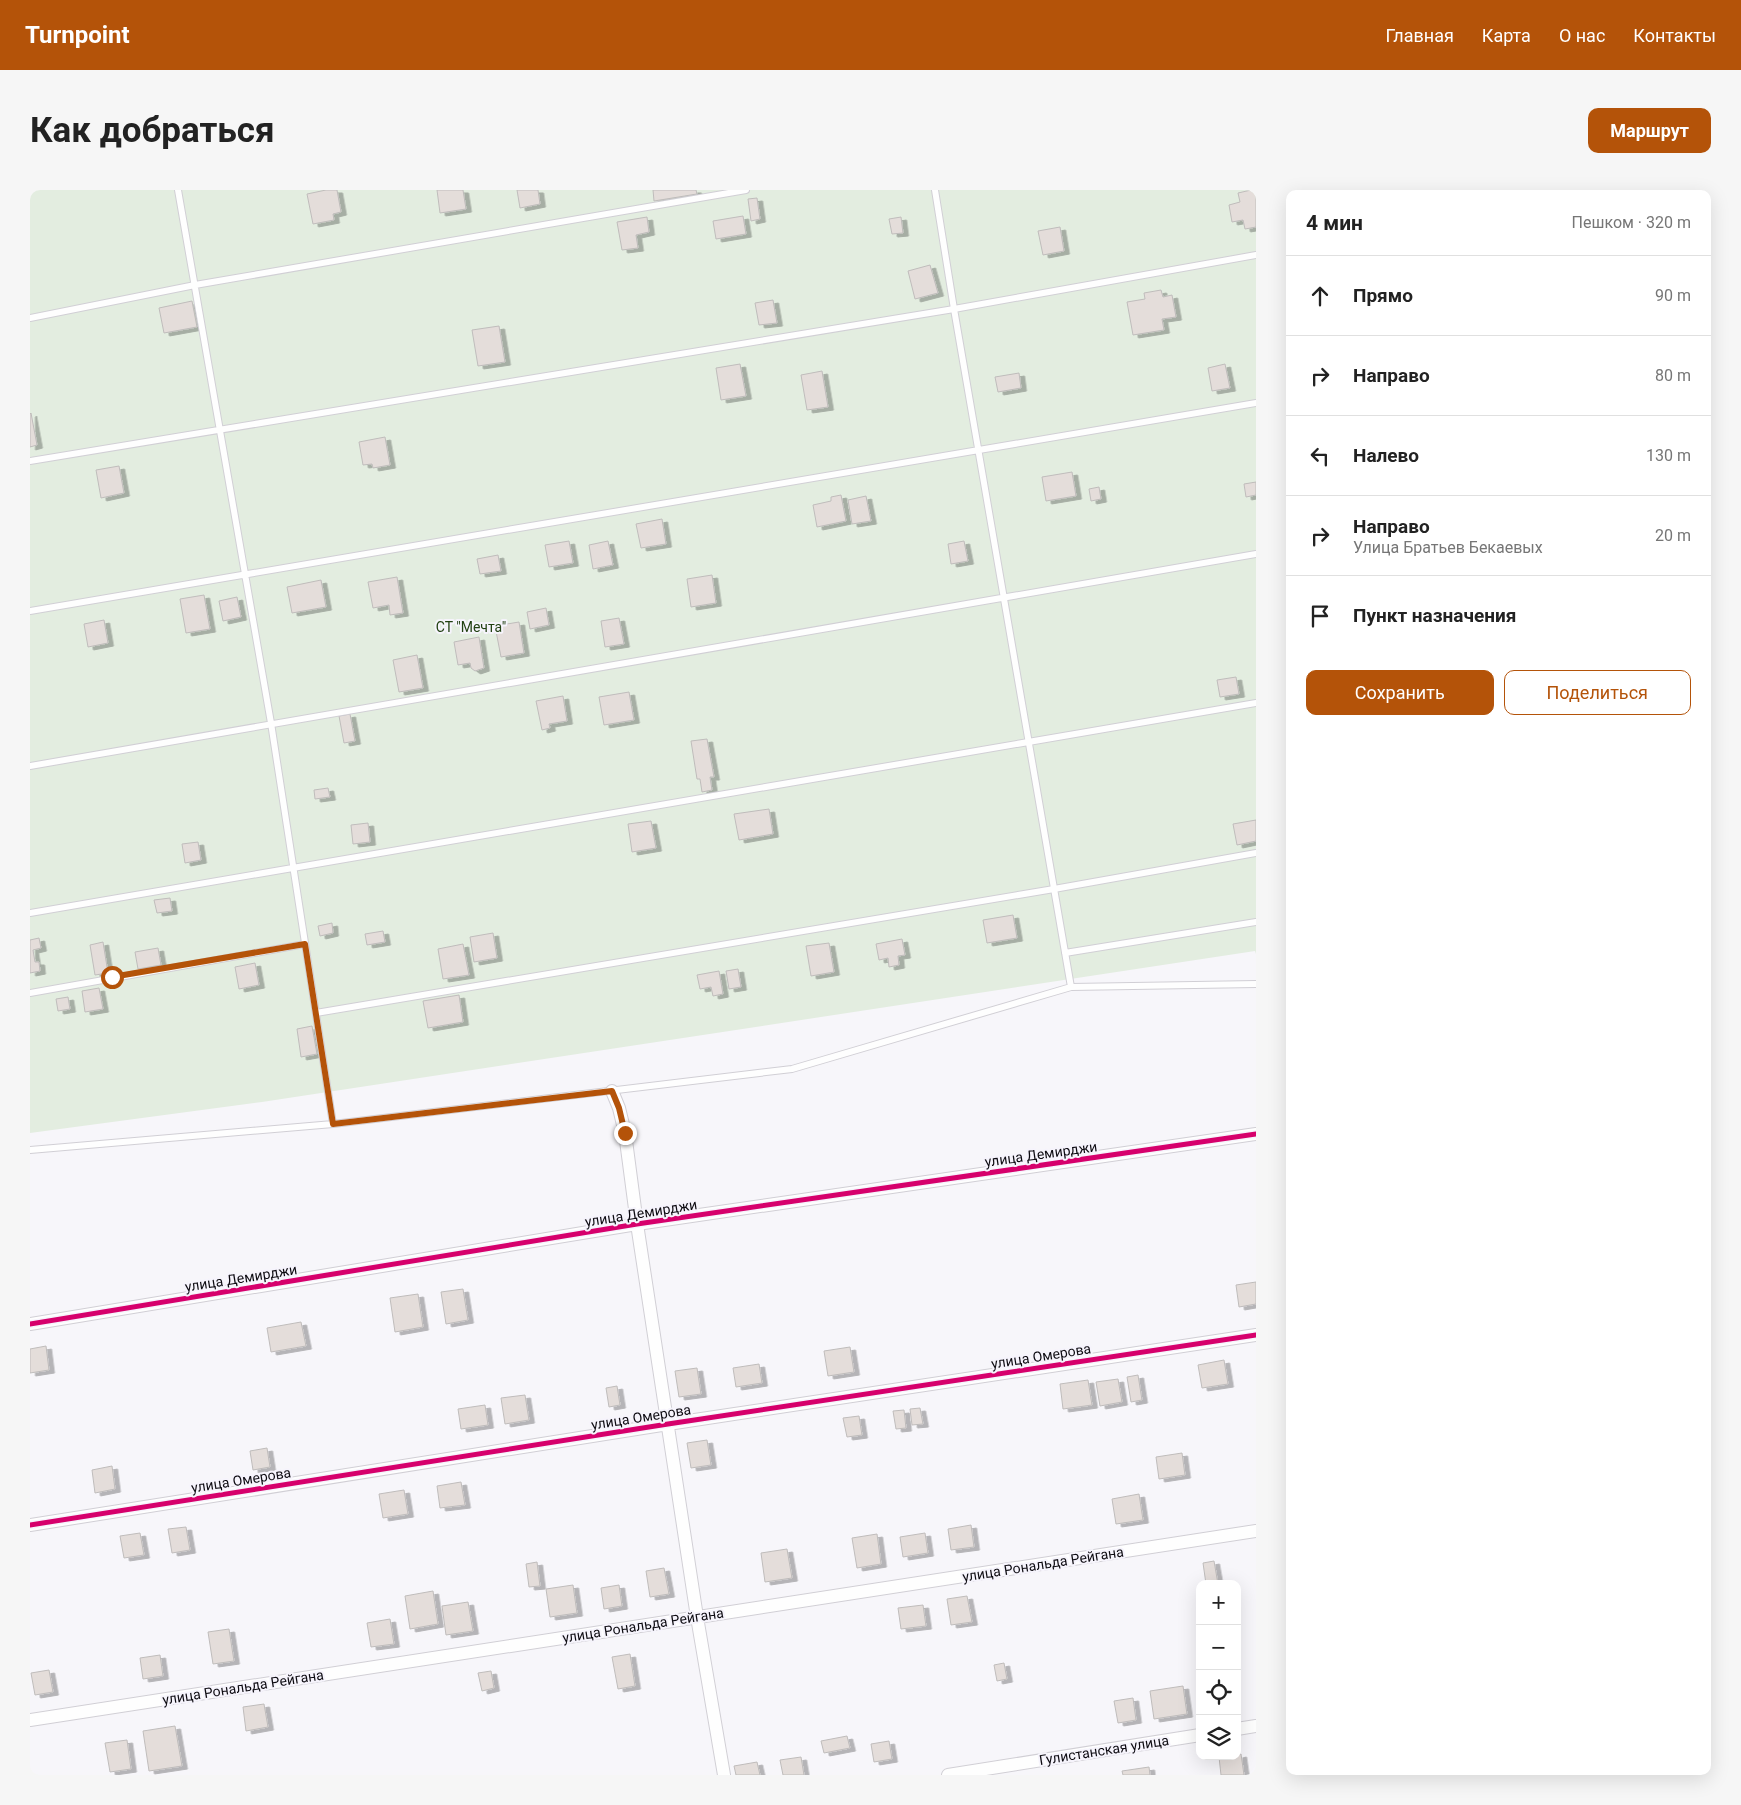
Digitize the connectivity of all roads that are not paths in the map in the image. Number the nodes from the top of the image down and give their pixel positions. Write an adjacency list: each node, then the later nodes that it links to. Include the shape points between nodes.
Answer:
1 (178, 190): 5 (lane)
2 (746, 190): 5 (lane)
3 (935, 190): 6 (lane)
4 (1256, 255): 6 (lane)
5 (195, 285): 7 (lane); 9 (lane)
6 (954, 309): 9 (lane); 10 (lane)
7 (30, 318)
8 (1256, 403): 10 (lane)
9 (220, 429): 11 (lane); 13 (lane)
10 (978, 450): 13 (lane); 14 (lane)
11 (30, 461)
12 (1256, 554): 14 (lane)
13 (245, 574): 15 (lane); 17 (lane)
14 (1004, 597): 17 (lane); 18 (lane)
15 (30, 611)
16 (1256, 703): 18 (lane)
17 (271, 723): 19 (lane); 21 (lane)
18 (1029, 742): 21 (lane); 22 (lane)
19 (30, 766)
20 (1256, 853): 22 (lane)
21 (294, 869): 23 (lane); 25 (lane)
22 (1054, 889): 26 (lane); 30 (lane)
23 (30, 913)
24 (1256, 922): 26 (lane)
25 (305, 944): 29 (lane); 30 (lane)
26 (1065, 953): 28 (lane)
27 (1256, 984): 28 (lane)
28 (1071, 987): 31 (lane, via 792,1069)
29 (30, 993)
30 (316, 1013): 32 (lane)
31 (612, 1091): 32 (lane); 35 (street, via 625,1133)
32 (333, 1124): 34 (lane)
33 (1256, 1134): 35 (street, улица Демирджи)
34 (30, 1150)
35 (637, 1224): 36 (street, улица Демирджи); 38 (street)
36 (30, 1324)
37 (1256, 1335): 38 (street, улица Омерова)
38 (668, 1424): 39 (street, улица Омерова); 41 (street)
39 (30, 1525)
40 (1256, 1531): 41 (street, улица Рональда Рейгана)
41 (697, 1617): 42 (street, улица Рональда Рейгана); 46 (street)
42 (30, 1720)
43 (1256, 1726): 44 (street)
44 (1241, 1728)
45 (1196, 1736): 47 (street, Гулистанская улица)
46 (724, 1775)
47 (948, 1775)

